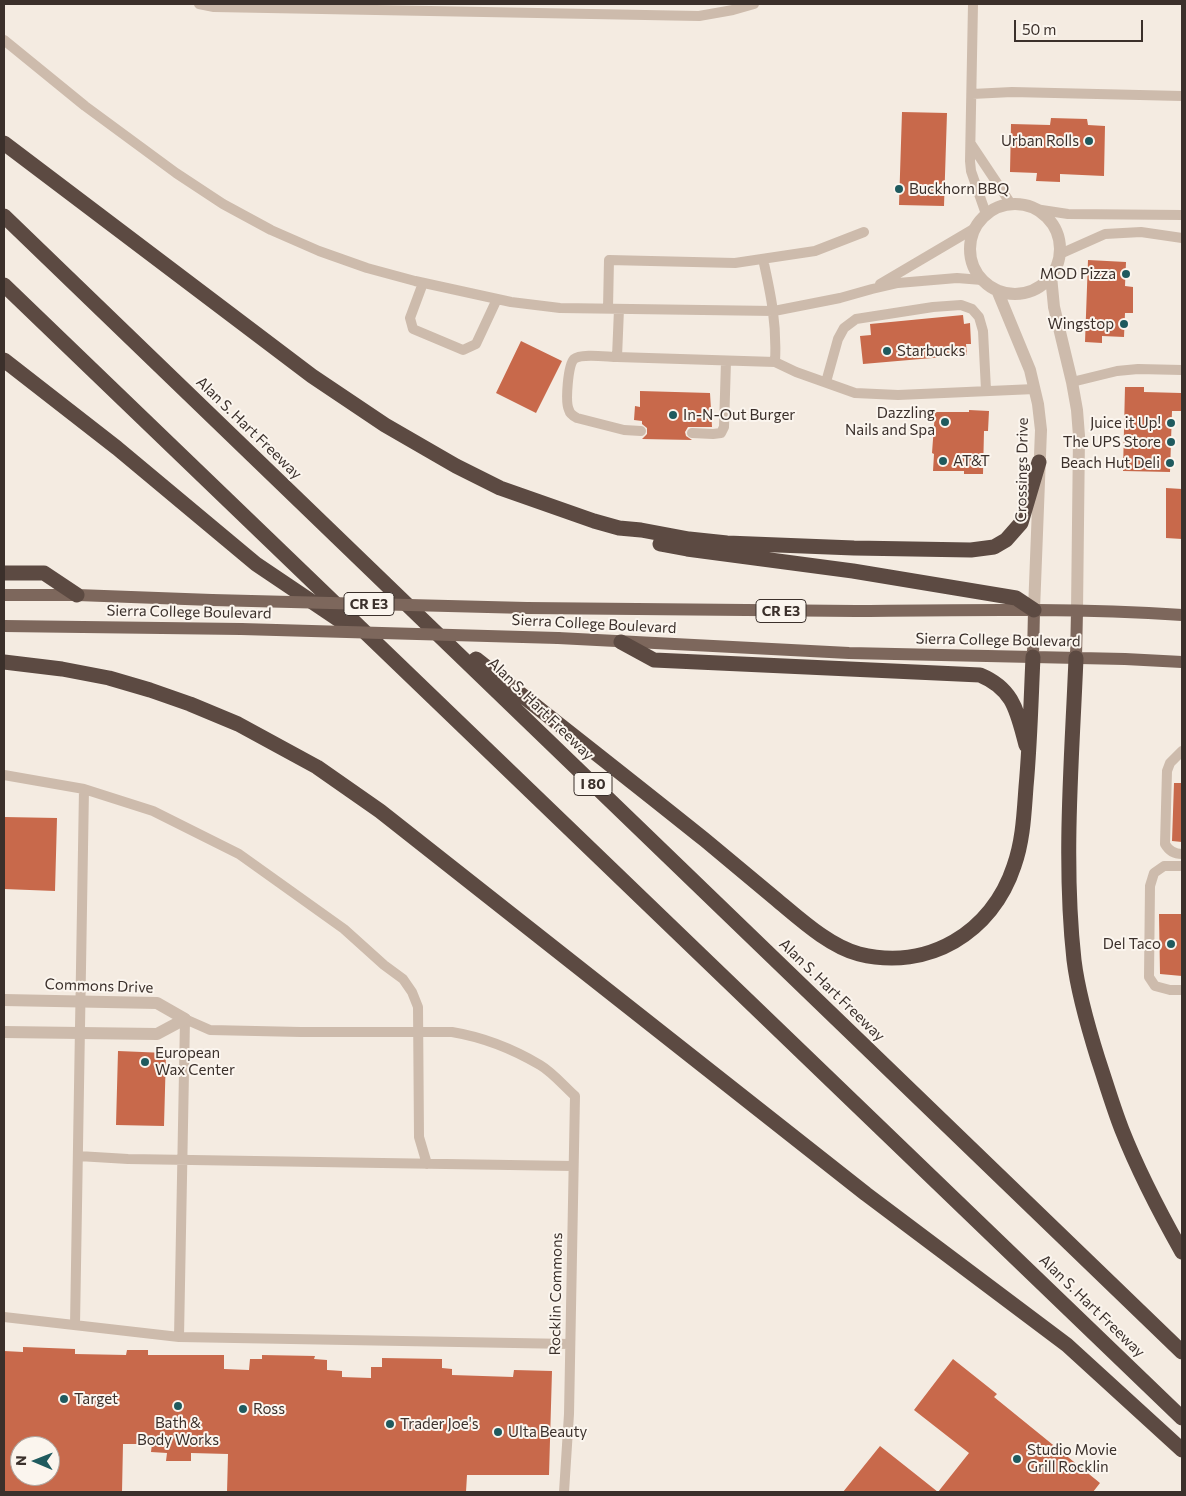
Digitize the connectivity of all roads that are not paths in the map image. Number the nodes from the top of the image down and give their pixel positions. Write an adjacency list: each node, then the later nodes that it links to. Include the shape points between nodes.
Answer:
1 (199, 4): 2 (lane, via 214,7 699,16)
2 (754, 4)
3 (973, 4): 5 (lane)
4 (4, 40): 21 (lane, via 85,106 223,204 319,251)
5 (972, 94): 6 (lane); 8 (lane)
6 (1182, 96)
7 (4, 143): 41 (highway, via 312,376 385,425 500,488)
8 (971, 144): 9 (lane); 11 (lane, via 971,171)
9 (1011, 204): 10 (street); 11 (street)
10 (1035, 208): 12 (lane, via 1068,214); 17 (street, via 1055,227)
11 (986, 214): 14 (street)
12 (1182, 215)
13 (4, 216): 45 (highway, Alan S. Hart Freeway / I 80)
14 (975, 228): 20 (street, via 970,255); 23 (lane)
15 (864, 232): 18 (lane, via 815,251)
16 (1182, 238): 17 (lane, via 1141,232 1106,234)
17 (1060, 254): 19 (street)
18 (763, 258): 26 (lane, via 735,262 609,260); 28 (lane)
19 (1051, 276): 24 (street, via 1026,293 1011,294); 35 (street, via 1054,308)
20 (982, 280): 23 (lane, via 930,280); 24 (street)
21 (423, 283): 25 (lane); 25 (lane, via 410,318 413,329 463,350 476,344)
22 (4, 285): 51 (highway, Alan S. Hart Freeway)
23 (872, 289): 28 (lane)
24 (997, 290): 36 (street, Crossings Drive)
25 (497, 299): 26 (lane, via 560,308)
26 (608, 308): 27 (lane)
27 (619, 309): 28 (lane); 29 (lane)
28 (774, 311): 32 (lane)
29 (617, 357): 31 (lane); 38 (lane, via 580,356 574,360 569,368 568,408 577,418 624,430)
30 (4, 360): 51 (highway, via 117,448 256,564)
31 (726, 361): 32 (lane); 39 (lane, via 724,427 721,433)
32 (775, 362): 34 (lane)
33 (1182, 370): 35 (lane, via 1117,371)
34 (826, 382): 37 (lane, via 855,393 898,395); 37 (lane, via 838,339 844,328 856,319 933,306 961,305 972,309 979,317 983,331)
35 (1072, 382): 47 (street, via 1080,436)
36 (1035, 389): 37 (lane); 40 (street, Crossings Drive, via 1041,430)
37 (986, 390)
38 (642, 431)
39 (692, 433)
40 (1040, 462): 41 (highway, via 1021,523 1006,540 994,547 971,550 883,549 727,543); 46 (street, Crossings Drive)
41 (619, 528): 46 (highway, via 639,539 687,549 853,571 1016,598)
42 (4, 573): 44 (highway, via 44,573)
43 (4, 595): 44 (main road, Sierra College Boulevard)
44 (77, 595): 46 (main road, Sierra College Boulevard / CR E3, bridge, via 527,608)
45 (408, 605): 57 (highway, via 812,929 858,954 916,957 940,949 966,934 986,917 1003,893 1021,843); 78 (highway, Alan S. Hart Freeway / I 80)
46 (1034, 610): 47 (main road, Sierra College Boulevard / CR E3); 52 (main road, Crossings Drive)
47 (1077, 611): 48 (main road, Sierra College Boulevard / CR E3); 53 (main road)
48 (1182, 615)
49 (4, 626): 50 (main road, Sierra College Boulevard / CR E3, bridge, via 241,628)
50 (621, 642): 52 (main road, Sierra College Boulevard / CR E3, via 849,653); 57 (highway, via 654,660 980,675 999,684 1010,699)
51 (386, 652): 79 (highway, Alan S. Hart Freeway)
52 (1033, 657): 53 (main road, Sierra College Boulevard / CR E3); 57 (highway)
53 (1076, 658): 55 (main road, Sierra College Boulevard / CR E3); 73 (highway, via 1069,866 1074,962 1093,1042 1122,1130 1140,1173)
54 (4, 662): 80 (highway, via 109,678 150,690 238,724 317,767 380,811 866,1194 1067,1345)
55 (1182, 662)
56 (1182, 751): 60 (lane, via 1170,762 1167,771 1165,844 1169,850)
57 (1029, 756)
58 (4, 775): 59 (lane)
59 (84, 789): 64 (lane); 67 (lane, via 153,811 239,854 344,929 403,979 418,1007)
60 (1182, 854)
61 (1182, 866): 62 (lane, via 1164,866 1154,873 1150,886 1150,977 1155,986)
62 (1182, 990)
63 (4, 1000): 64 (street, Commons Drive)
64 (80, 1001): 65 (street, Commons Drive, via 157,1003); 68 (lane)
65 (185, 1019): 67 (lane, via 210,1030); 68 (street, via 157,1034); 70 (lane)
66 (4, 1032): 68 (street)
67 (418, 1032): 71 (lane, via 419,1137); 72 (lane, Rocklin Commons, via 472,1035 541,1065 575,1096)
68 (80, 1033): 69 (lane)
69 (78, 1156): 70 (lane); 75 (lane)
70 (182, 1159): 71 (lane); 76 (lane)
71 (427, 1164): 72 (lane)
72 (574, 1166): 77 (lane, Rocklin Commons)
73 (1182, 1252)
74 (4, 1317): 75 (lane)
75 (74, 1325): 76 (lane)
76 (179, 1337): 77 (lane)
77 (570, 1344): 81 (lane, Rocklin Commons)
78 (1182, 1352)
79 (1182, 1418)
80 (1182, 1450)
81 (564, 1492)

